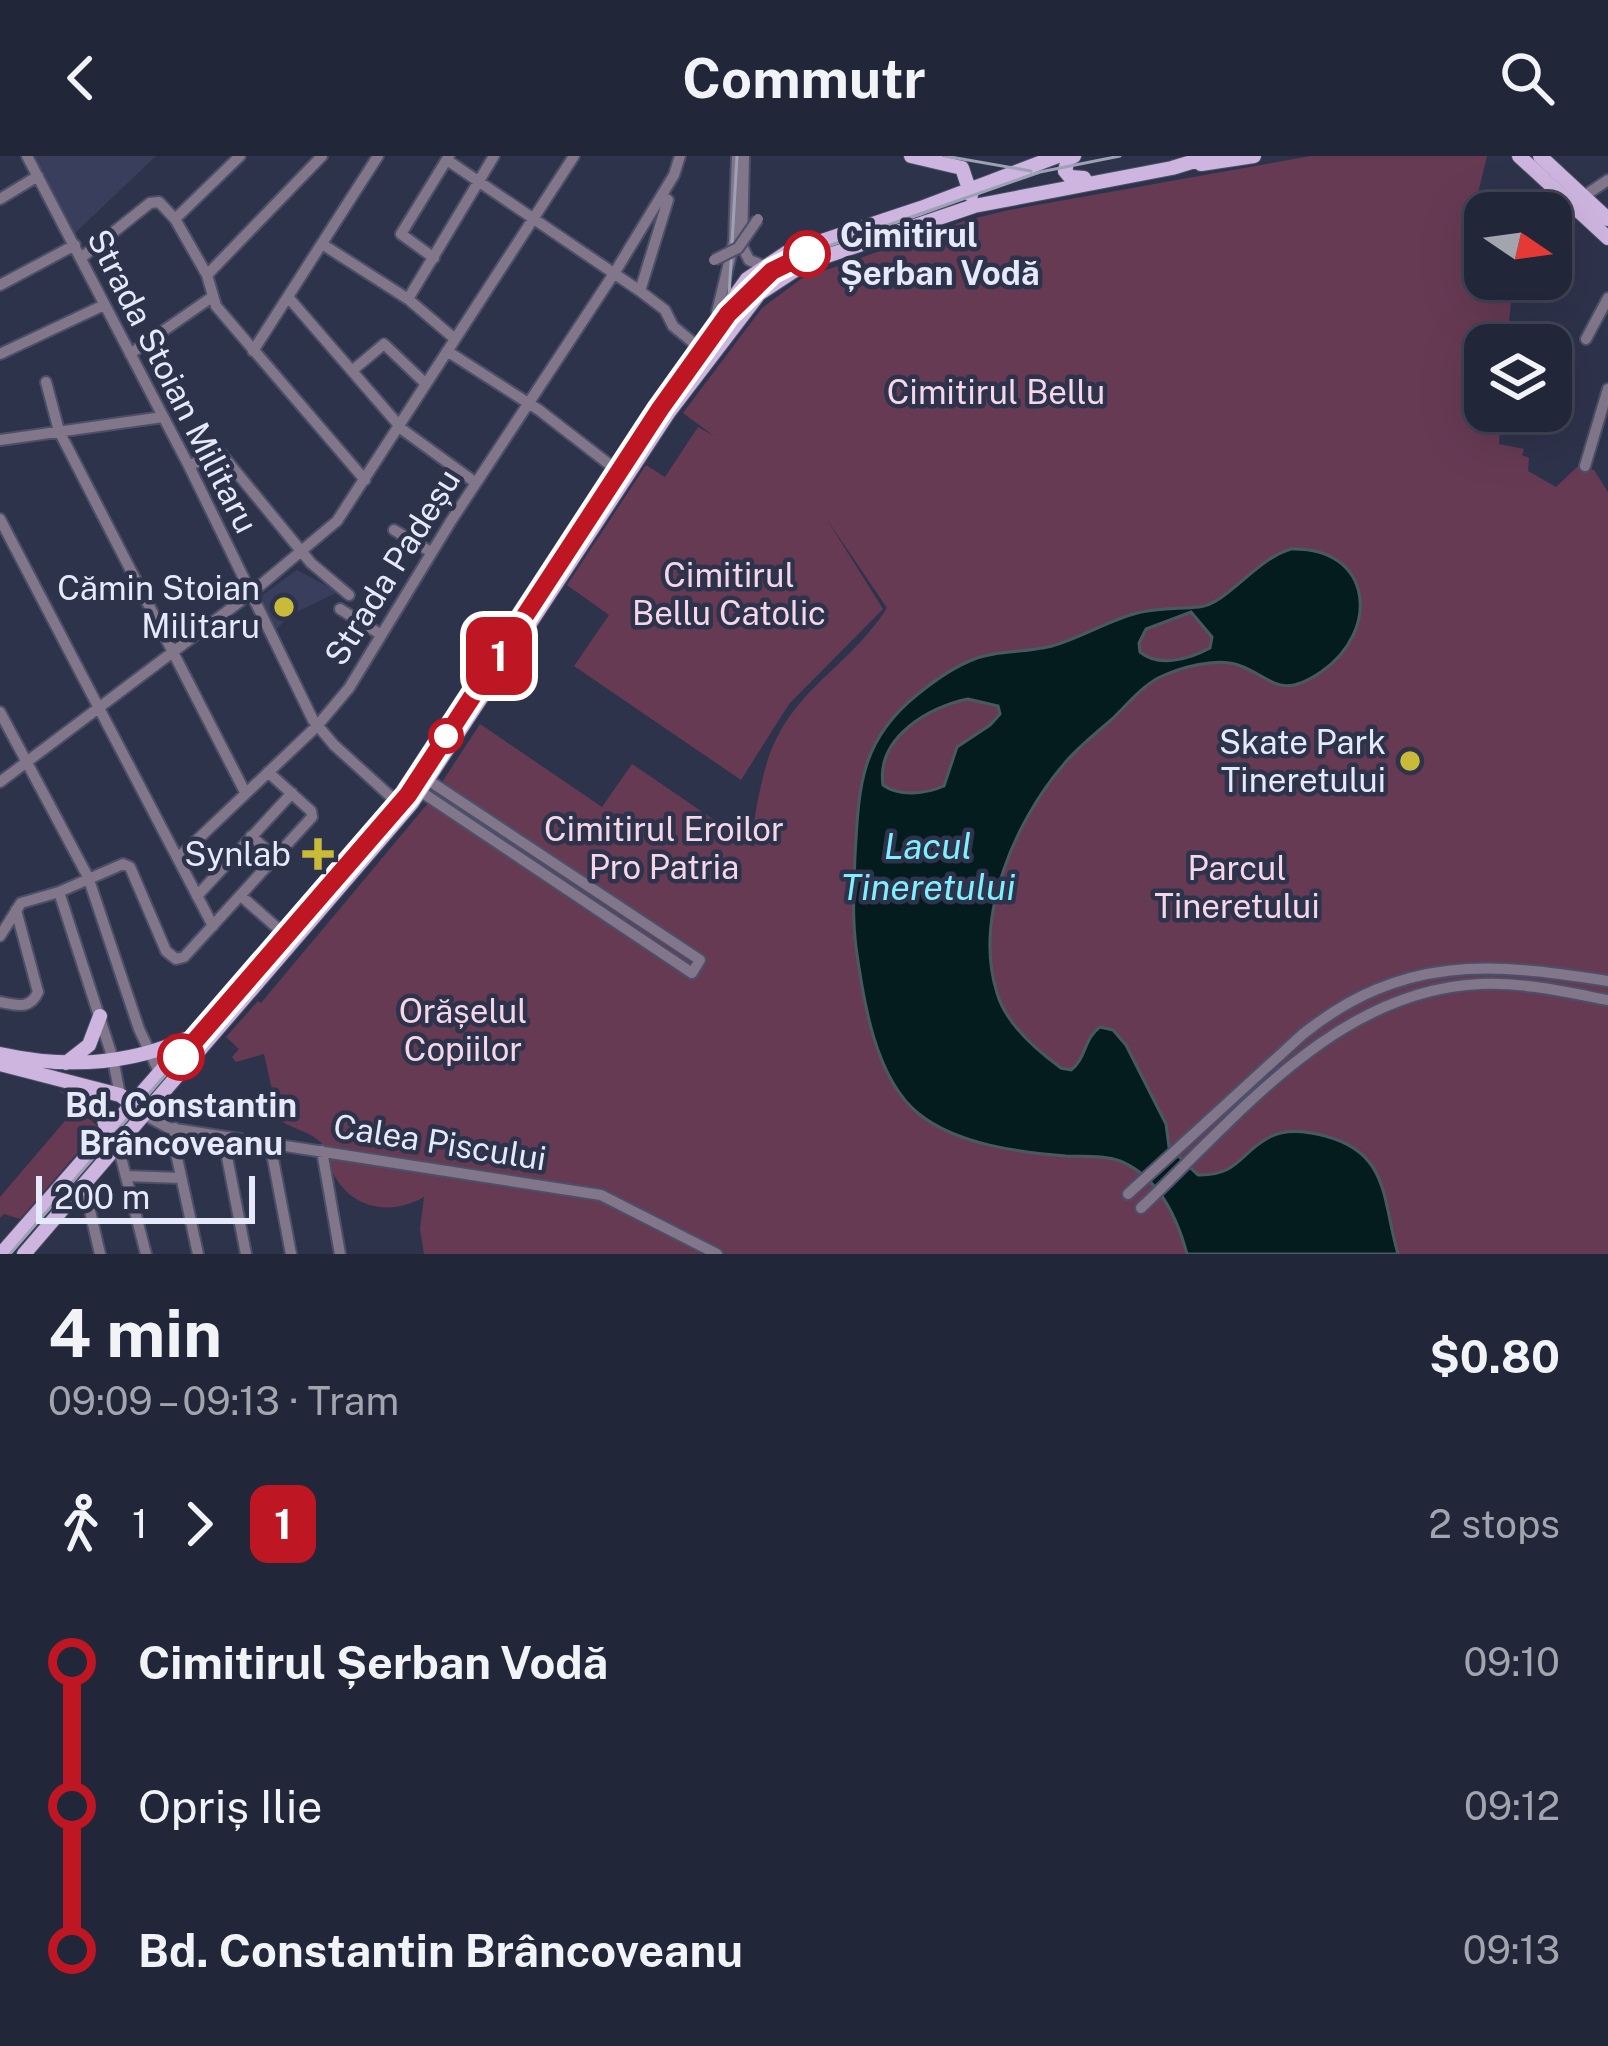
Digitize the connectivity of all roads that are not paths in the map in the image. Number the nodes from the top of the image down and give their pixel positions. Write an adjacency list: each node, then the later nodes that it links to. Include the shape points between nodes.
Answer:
1 (27, 156): 19 (street, Strada Stoian Militaru)
2 (240, 156): 29 (street)
3 (322, 156): 40 (street)
4 (378, 156): 33 (street)
5 (494, 156): 22 (street)
6 (574, 156): 28 (street)
7 (680, 156): 23 (street, Strada Padeșu)
8 (741, 156): 38 (street, via 742,246); 48 (street, via 727,284)
9 (911, 156): 17 (main road)
10 (1058, 156): 26 (main road)
11 (1074, 156): 20 (main road, via 1066,164 1070,177)
12 (1211, 156): 18 (main road)
13 (1254, 156): 18 (main road)
14 (1519, 156): 32 (main road)
15 (1540, 156): 24 (main road)
16 (448, 158): 22 (street); 36 (street, via 401,234)
17 (949, 164): 25 (main road, via 956,176); 26 (main road, via 964,170)
18 (1172, 168): 20 (main road)
19 (38, 176): 27 (street); 34 (street, Strada Stoian Militaru)
20 (1112, 178): 26 (main road)
21 (1608, 180): 24 (street)
22 (479, 181): 28 (street); 36 (street)
23 (662, 196): 39 (street, Strada Padeșu); 42 (street, Strada Padeșu, via 668,200)
24 (1583, 196): 31 (main road)
25 (951, 197): 26 (main road); 38 (main road)
26 (972, 198): 85 (main road, via 800,266 748,304)
27 (0, 199)
28 (535, 217): 39 (street); 49 (street)
29 (175, 219): 35 (street, via 153,202); 40 (street)
30 (758, 219): 37 (street, bridge, via 738,248)
31 (1608, 219)
32 (1608, 238)
33 (322, 244): 44 (street); 46 (street)
34 (75, 245): 35 (street, Strada Stoian Militaru); 41 (street)
35 (81, 258): 47 (street, Strada Stoian Militaru)
36 (434, 258): 46 (street)
37 (714, 260)
38 (764, 266): 48 (main road)
39 (614, 272): 42 (street); 60 (street, Strada Padeșu)
40 (207, 274): 43 (street)
41 (0, 285)
42 (640, 291): 51 (street)
43 (212, 297): 52 (street); 55 (street)
44 (288, 297): 52 (street); 56 (street)
45 (1608, 298): 50 (street)
46 (408, 299): 49 (street)
47 (104, 305): 54 (street); 55 (street, Strada Stoian Militaru)
48 (713, 322): 51 (main road)
49 (455, 339): 53 (street)
50 (1586, 339)
51 (696, 345): 67 (main road)
52 (253, 350): 68 (street)
53 (448, 351): 58 (street); 60 (street)
54 (0, 354)
55 (130, 354): 61 (street, Strada Stoian Militaru)
56 (353, 370): 58 (street, via 385,344); 62 (street)
57 (46, 382): 63 (street)
58 (425, 384): 62 (street)
59 (1608, 388): 66 (street)
60 (528, 403): 67 (street); 69 (street, Strada Padeșu)
61 (164, 417): 63 (street); 65 (street, Strada Stoian Militaru)
62 (399, 424): 68 (street); 69 (street)
63 (59, 431): 64 (street); 78 (street)
64 (0, 440)
65 (189, 466): 72 (street, via 219,451); 74 (street, Strada Stoian Militaru)
66 (1585, 466)
67 (614, 468): 88 (main road)
68 (364, 480): 72 (street)
69 (476, 483): 73 (street, Strada Padeșu)
70 (0, 519): 79 (street)
71 (394, 530): 73 (street)
72 (304, 551): 74 (street); 75 (street)
73 (431, 552): 77 (street, Strada Padeșu)
74 (250, 594): 78 (street); 81 (street, Strada Stoian Militaru)
75 (349, 595)
76 (340, 609): 77 (street)
77 (380, 634): 81 (street, Strada Padeșu)
78 (172, 652): 79 (street); 86 (street)
79 (100, 708): 82 (street); 90 (street)
80 (0, 712): 82 (street)
81 (317, 726): 83 (street, Strada Padeșu); 88 (street, Strada Stoian Militaru)
82 (26, 763): 84 (street); 92 (street)
83 (268, 772): 86 (street, Strada Padeșu); 87 (street)
84 (0, 782)
85 (424, 786): 85 (street, via 692,973 698,968 700,960); 88 (main road)
86 (245, 792): 90 (street, Strada Padeșu)
87 (292, 794): 89 (street); 91 (street, via 312,814)
88 (401, 806): 98 (main road); 118 (main road)
89 (251, 836): 91 (street); 94 (street)
90 (178, 858): 94 (street)
91 (276, 858): 95 (street)
92 (88, 877): 93 (street); 97 (street, via 130,867 173,958 184,957); 109 (street)
93 (59, 892): 96 (street); 107 (street)
94 (197, 896): 97 (street)
95 (241, 896): 97 (street); 98 (street)
96 (16, 910): 99 (street); 106 (street, via 38,992 23,1006)
97 (213, 926)
98 (283, 933): 108 (main road)
99 (0, 936)
100 (1512, 967): 101 (street); 102 (street); 103 (street)
101 (1428, 971): 104 (street); 114 (street, via 1323,1018)
102 (1608, 981)
103 (1511, 984): 104 (street); 105 (street)
104 (1430, 990): 116 (street, via 1336,1031)
105 (1608, 1000)
106 (0, 1002)
107 (100, 1016): 111 (street); 113 (main road, via 89,1046)
108 (190, 1037): 109 (main road); 115 (main road)
109 (148, 1052): 111 (main road); 115 (street)
110 (0, 1054): 113 (main road)
111 (113, 1059): 113 (main road); 119 (street)
112 (0, 1064): 117 (main road)
113 (60, 1065)
114 (1264, 1067): 116 (street); 121 (street)
115 (159, 1073): 118 (street); 119 (main road)
116 (1276, 1081): 125 (street)
117 (70, 1082): 119 (main road); 122 (main road, via 99,1105)
118 (172, 1084): 119 (main road)
119 (133, 1104): 120 (street, Calea Piscului); 122 (main road); 126 (main road)
120 (175, 1129): 123 (street, Calea Piscului); 129 (street)
121 (1196, 1131): 125 (street); 131 (street)
122 (106, 1134): 133 (main road)
123 (228, 1137): 124 (street, Calea Piscului); 138 (street)
124 (270, 1143): 127 (street, Calea Piscului); 139 (street)
125 (1208, 1144): 132 (street)
126 (118, 1146): 128 (street); 130 (main road)
127 (328, 1152): 140 (street); 141 (street, Calea Piscului, via 601,1195)
128 (126, 1176): 129 (street); 136 (street)
129 (181, 1178): 137 (street)
130 (84, 1185): 134 (main road); 135 (street)
131 (1128, 1194)
132 (1141, 1208)
133 (1, 1254)
134 (24, 1254)
135 (100, 1254)
136 (146, 1254)
137 (198, 1254)
138 (247, 1254)
139 (291, 1254)
140 (340, 1254)
141 (717, 1254)

